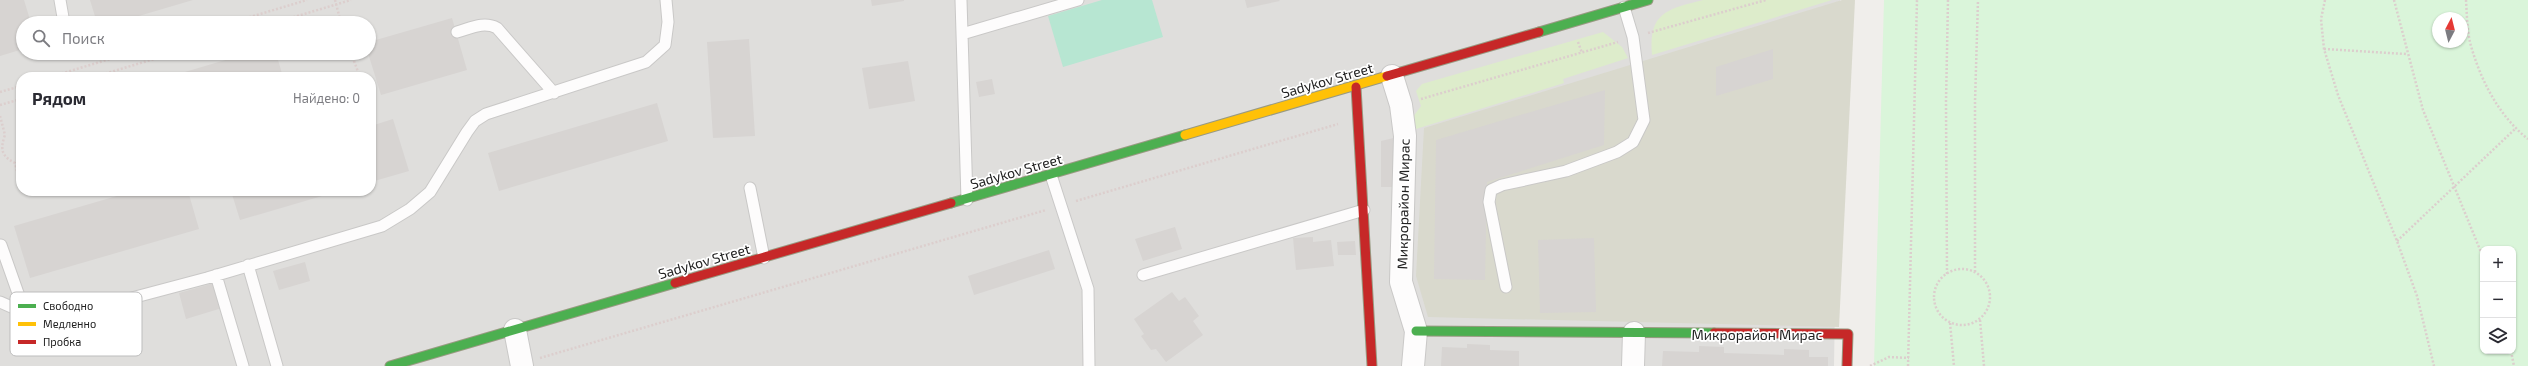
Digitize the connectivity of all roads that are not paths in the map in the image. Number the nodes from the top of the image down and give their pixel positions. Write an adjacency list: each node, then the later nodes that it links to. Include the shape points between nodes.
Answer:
1 (60, 0): 7 (lane)
2 (666, 0): 12 (lane, via 668,22 665,45 646,62)
3 (961, 0): 9 (lane)
4 (1078, 0): 9 (lane)
5 (1648, 0): 6 (street, Sadykov Street)
6 (1624, 7): 10 (street, Sadykov Street); 22 (lane, via 1633,37 1644,120 1632,142 1617,152 1566,171 1502,185 1491,190 1489,202)
7 (63, 16)
8 (457, 32): 12 (lane, via 490,24 497,28)
9 (962, 34): 15 (lane)
10 (1392, 76): 11 (street, Sadykov Street); 28 (street, Микрорайон Мирас, via 1401,105 1405,136 1401,282)
11 (1356, 86): 13 (street, Sadykov Street); 16 (street)
12 (554, 93): 19 (lane, via 486,114 475,121 430,192 410,210 382,226)
13 (1051, 175): 15 (street, Sadykov Street); 34 (lane, via 1088,289)
14 (750, 188): 18 (lane)
15 (967, 200): 18 (street, Sadykov Street)
16 (1364, 210): 21 (lane); 35 (street)
17 (1, 245): 23 (lane)
18 (764, 258): 27 (street, Sadykov Street)
19 (248, 265): 20 (lane); 32 (lane)
20 (216, 275): 24 (lane); 31 (lane)
21 (1143, 275)
22 (1506, 287)
23 (18, 292)
24 (142, 295)
25 (0, 302): 26 (lane)
26 (10, 306)
27 (515, 330): 30 (street); 33 (street, Sadykov Street)
28 (1416, 331): 29 (street, Микрорайон Мирас); 36 (street, Микрорайон Мирас)
29 (1634, 333): 37 (street); 38 (street, Микрорайон Мирас, via 1848,334)
30 (522, 365)
31 (243, 366)
32 (277, 366)
33 (391, 366)
34 (1089, 366)
35 (1372, 366)
36 (1413, 366)
37 (1632, 366)
38 (1847, 366)

